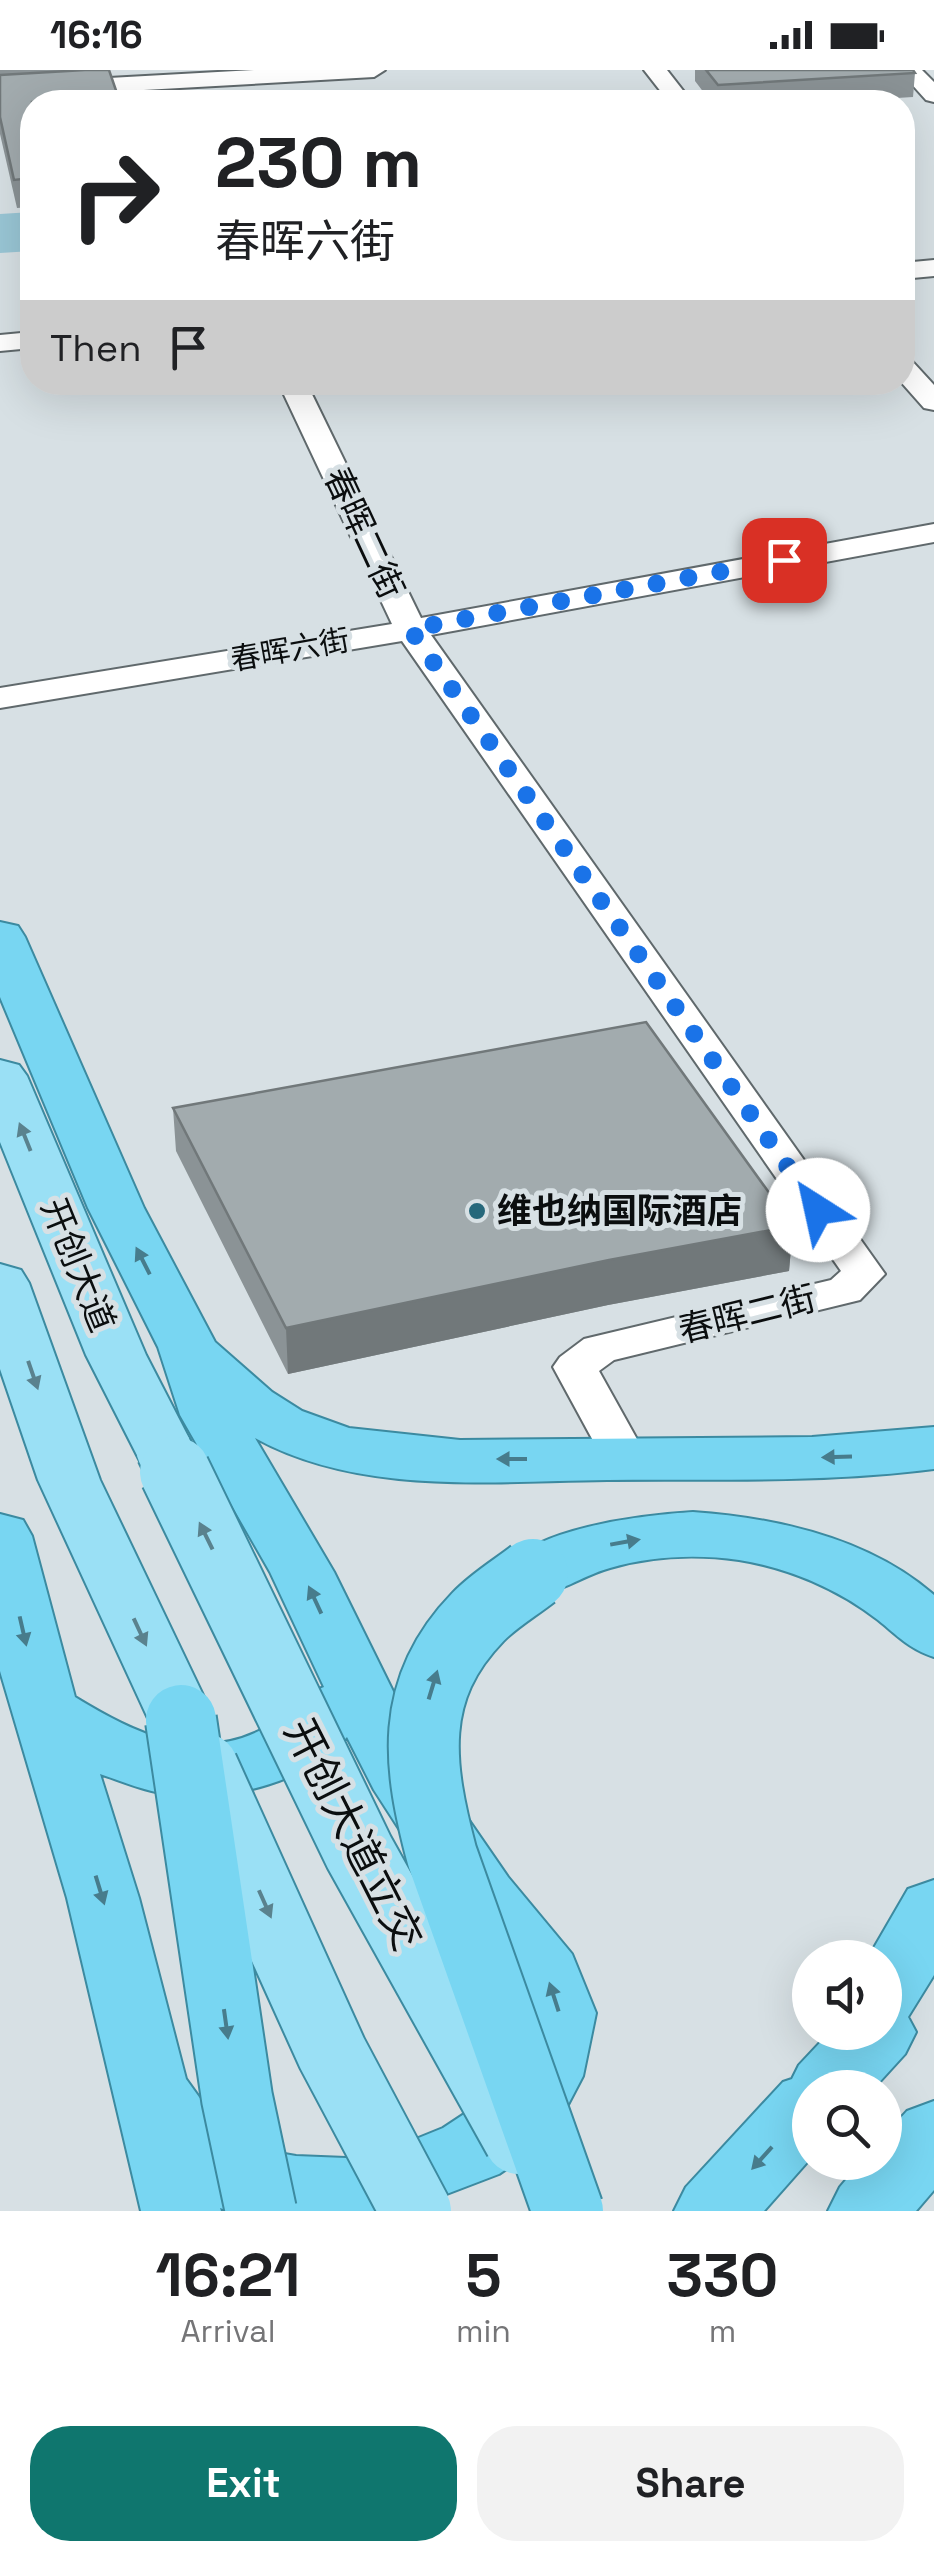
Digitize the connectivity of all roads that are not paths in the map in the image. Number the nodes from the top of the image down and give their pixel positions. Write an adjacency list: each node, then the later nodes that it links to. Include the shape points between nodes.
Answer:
1 (374, 70): 4 (street)
2 (655, 70): 5 (street)
3 (910, 70): 6 (street)
4 (190, 90)
5 (671, 90)
6 (929, 105)
7 (915, 381): 9 (street)
8 (298, 395): 11 (street, 春晖二街)
9 (934, 402)
10 (934, 533): 11 (street, 春晖六街)
11 (410, 629): 12 (street, 春晖六街); 19 (street, 春晖二街, via 864,1274 844,1290 599,1350 575,1367)
12 (0, 698)
13 (0, 937): 16 (highway, one-way to 13, via 116,1208)
14 (0, 1076): 18 (main road, 开创大道, one-way to 14, via 116,1356)
15 (0, 1284): 24 (main road, one-way to 24, via 69,1480)
16 (188, 1347): 19 (highway, one-way to 16, via 386,1456 315,1440 272,1423); 22 (highway, one-way to 16, via 302,1572 211,1415)
17 (934, 1448): 19 (highway, one-way to 19, via 764,1460)
18 (164, 1450): 35 (main road, 开创大道立交, one-way to 18, bridge, via 359,1852)
19 (625, 1460)
20 (0, 1536): 23 (highway, one-way to 23)
21 (934, 1633): 36 (highway, one-way to 21, bridge, via 424,1801 428,1701 457,1638 481,1611 534,1574 608,1545 651,1538 774,1545 852,1572 912,1610)
22 (348, 1673): 23 (highway, via 308,1735 278,1753 224,1770 174,1772 139,1763); 29 (highway, one-way to 22, via 199,2160 237,2180 346,2192 470,2151 523,2116 545,2076 559,2013 546,1975 482,1897 398,1771)
23 (46, 1712): 29 (highway, one-way to 29)
24 (181, 1720): 33 (highway, one-way to 33, bridge, via 237,2098); 34 (main road, one-way to 34, bridge, via 332,2053)
25 (934, 1909): 26 (highway)
26 (902, 1965)
27 (934, 1975): 28 (highway)
28 (850, 2059): 37 (highway, one-way to 37)
29 (155, 2096): 32 (highway)
30 (934, 2134): 38 (highway)
31 (934, 2189): 39 (highway)
32 (180, 2211)
33 (262, 2211)
34 (416, 2211)
35 (559, 2211)
36 (568, 2211)
37 (714, 2211)
38 (868, 2211)
39 (894, 2211)

